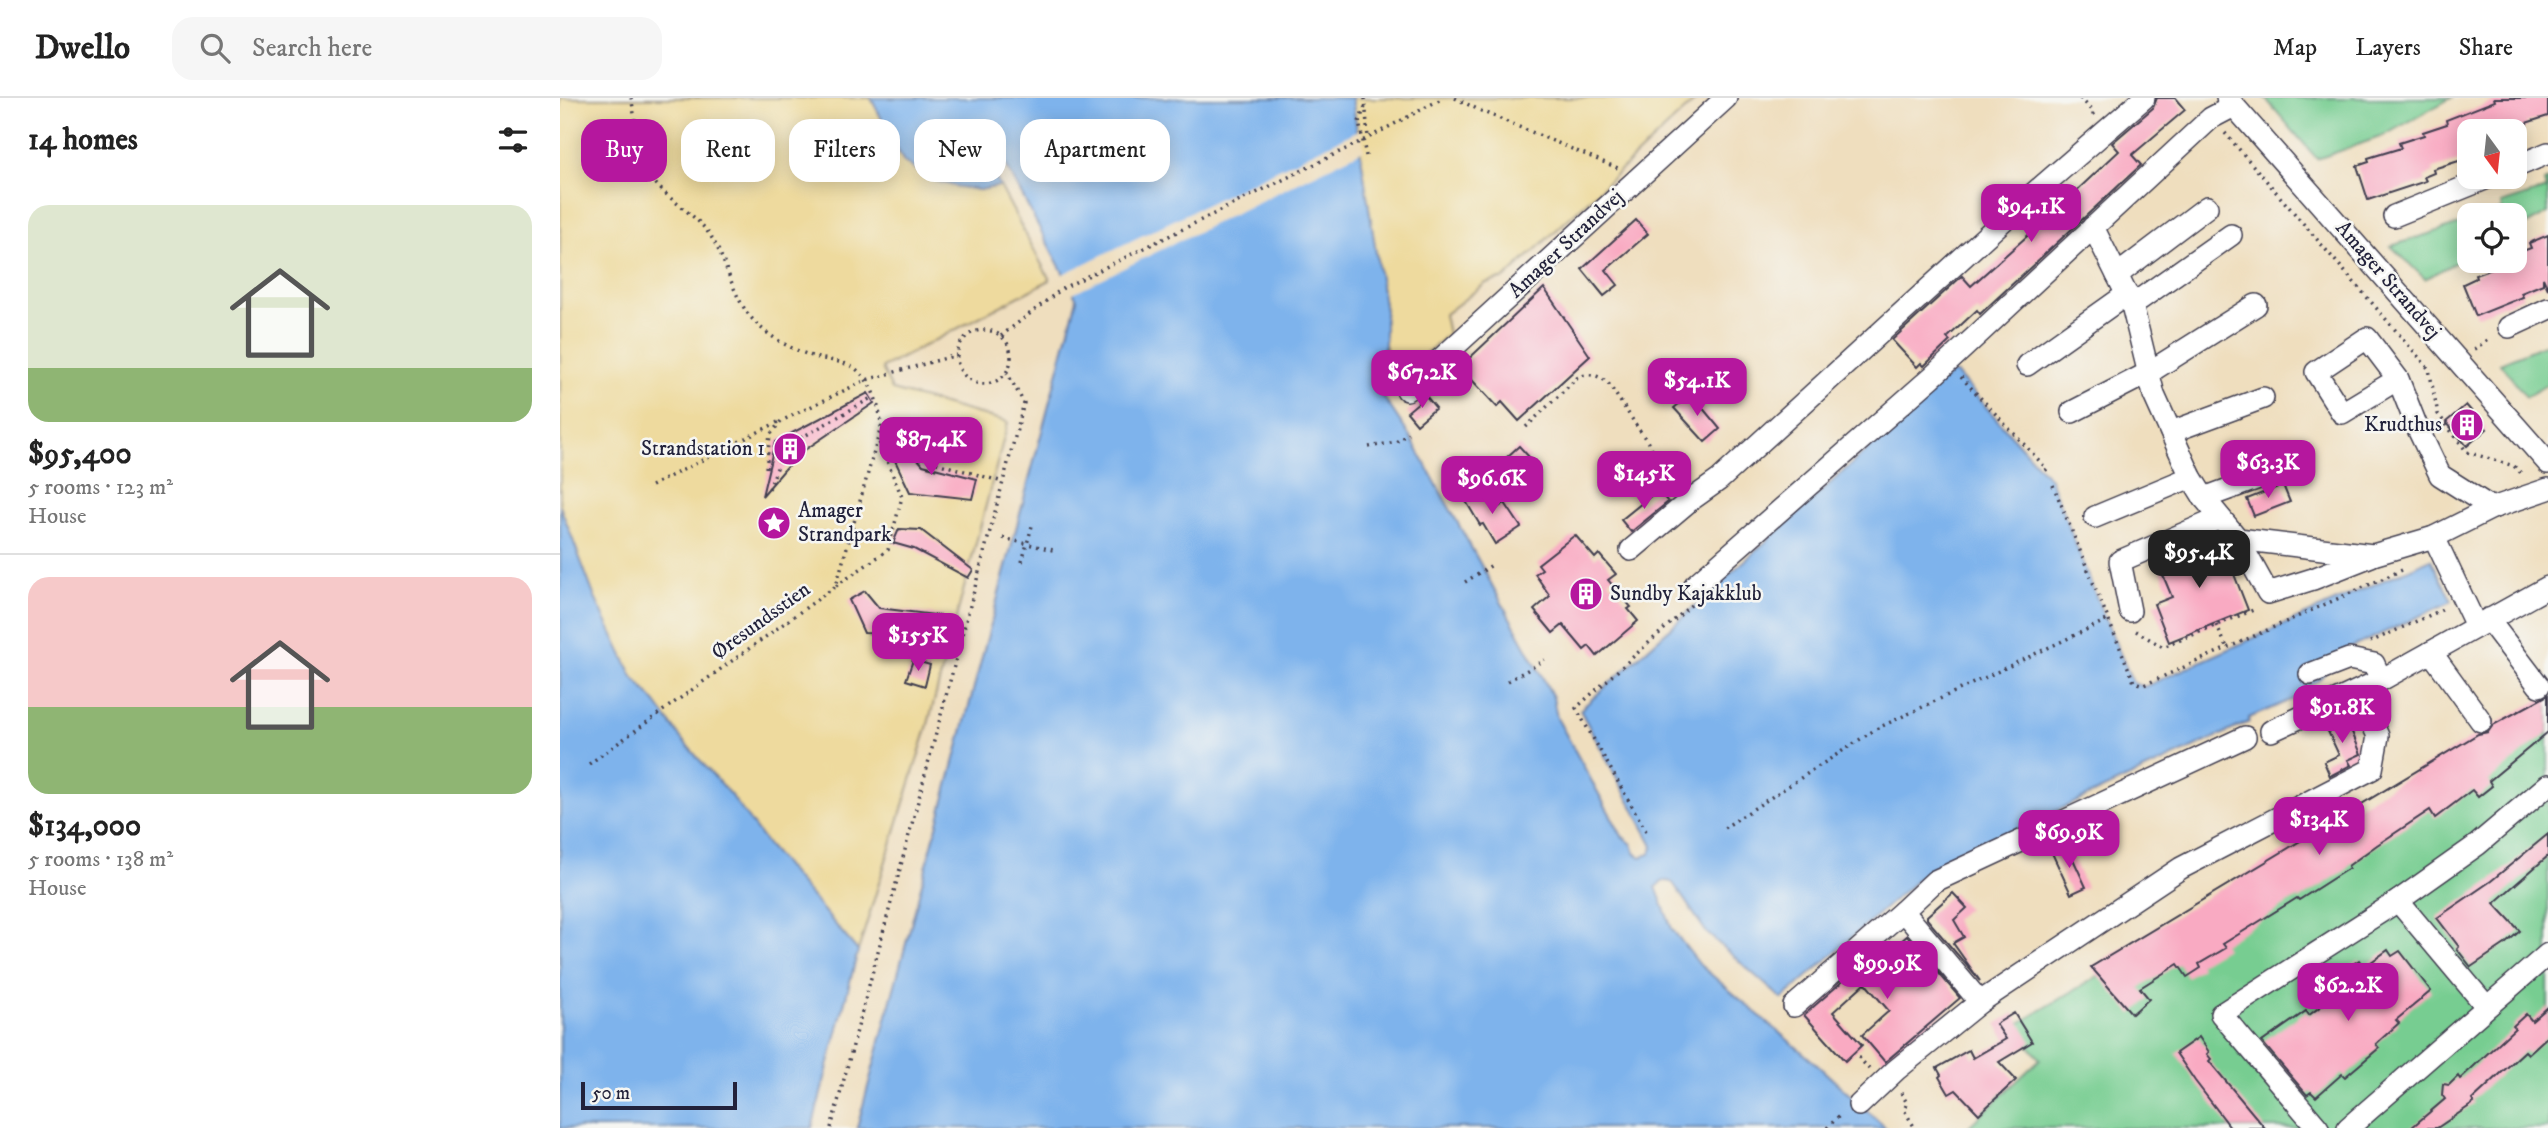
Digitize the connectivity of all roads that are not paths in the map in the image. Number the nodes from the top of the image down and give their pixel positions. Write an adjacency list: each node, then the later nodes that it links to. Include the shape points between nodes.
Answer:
1 (1726, 98): 18 (street, Amager Strandvej)
2 (2144, 98): 32 (street, via 1729,471)
3 (2231, 102): 9 (street); 22 (street, Amager Strandvej)
4 (2548, 153): 5 (street)
5 (2527, 162)
6 (2461, 189): 8 (street)
7 (2207, 206): 11 (street)
8 (2395, 216)
9 (2093, 227): 11 (street); 35 (street)
10 (2231, 235): 11 (street)
11 (2125, 291): 15 (street); 16 (street)
12 (2256, 305): 16 (street)
13 (2548, 309): 14 (street)
14 (2509, 327)
15 (2027, 365)
16 (2148, 373): 20 (street); 21 (street)
17 (2398, 379): 27 (street, via 2440,475)
18 (1407, 390)
19 (2263, 398): 21 (street)
20 (2072, 412)
21 (2171, 432): 24 (street)
22 (2548, 463)
23 (2297, 464): 26 (street)
24 (2191, 477): 26 (street); 28 (street)
25 (2543, 490): 27 (street)
26 (2204, 498): 29 (street)
27 (2492, 508): 30 (street)
28 (2095, 517)
29 (2220, 518): 31 (street); 36 (street, via 2120,561)
30 (2434, 537): 33 (street); 37 (street)
31 (2238, 540): 33 (street); 33 (street, via 2267,593)
32 (1631, 550)
33 (2373, 555)
34 (2548, 587): 37 (street)
35 (1697, 592)
36 (2131, 621)
37 (2482, 622): 38 (street); 41 (street)
38 (2431, 652): 40 (street); 43 (street)
39 (2311, 674): 40 (street, via 2349,659 2374,664)
40 (2381, 680): 42 (street)
41 (2539, 686)
42 (2358, 692): 44 (street); 50 (street, via 2378,736 2372,769 2181,867)
43 (2481, 721)
44 (2271, 731)
45 (2245, 737): 48 (street, via 1935,881)
46 (2548, 785): 47 (street, via 2477,845)
47 (2398, 901): 52 (street); 54 (street, via 2221,1014)
48 (1903, 911): 50 (street); 51 (street)
49 (2548, 954): 52 (street)
50 (1980, 1002): 53 (street)
51 (1794, 1006)
52 (2486, 1006): 55 (street)
53 (1859, 1105)
54 (2318, 1128)
55 (2348, 1128)

